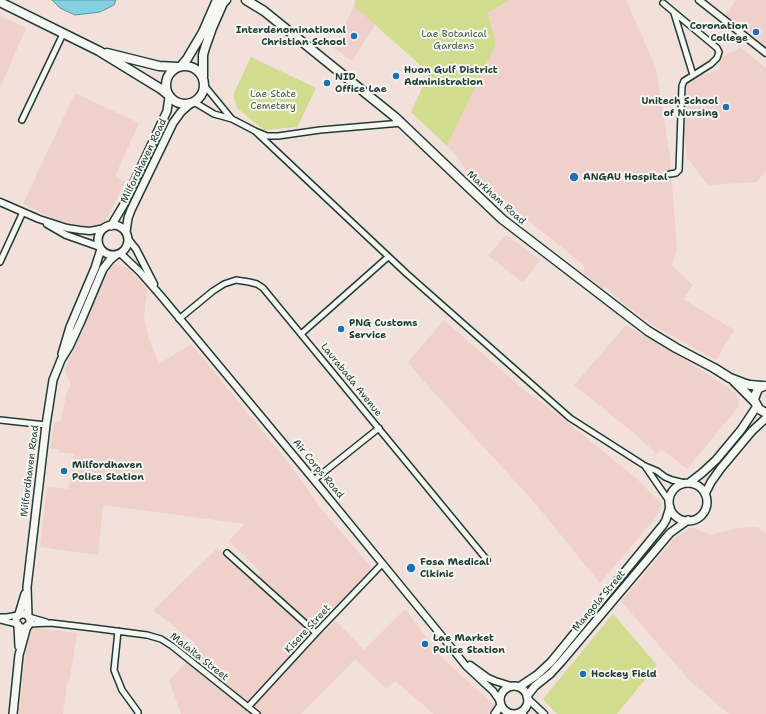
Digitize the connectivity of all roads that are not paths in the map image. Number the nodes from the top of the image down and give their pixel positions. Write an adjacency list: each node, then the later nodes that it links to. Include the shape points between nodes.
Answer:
1 (217, 0): 13 (main road, via 203,32 187,59)
2 (226, 0): 15 (main road, via 212,28 203,55)
3 (246, 0): 8 (main road, Markham Road)
4 (254, 0): 8 (main road, Markham Road)
5 (699, 0): 12 (street)
6 (0, 2): 10 (main road)
7 (663, 3): 9 (street)
8 (264, 11): 20 (main road, Markham Road)
9 (674, 12): 14 (street); 14 (street, via 719,52 711,64)
10 (63, 34): 11 (main road); 19 (street)
11 (99, 51): 13 (main road, via 159,66); 16 (main road)
12 (766, 53)
13 (179, 67): 15 (main road, via 194,68); 16 (main road, via 171,71 165,82)
14 (693, 75): 22 (street, via 684,81 682,86 679,170)
15 (203, 81): 17 (main road, via 202,95); 18 (street)
16 (168, 95): 17 (main road, via 180,104); 26 (main road, Milfordhaven Road, via 167,111 123,206)
17 (192, 103): 18 (street, via 214,114); 27 (main road, Milfordhaven Road, via 181,112 173,124 131,210)
18 (232, 119): 21 (street)
19 (22, 120)
20 (402, 124): 21 (street, via 278,136 266,136); 36 (main road, Markham Road, via 502,219 648,332)
21 (255, 131): 30 (street)
22 (670, 174)
23 (0, 202): 24 (street)
24 (23, 212): 25 (street); 31 (street)
25 (39, 219): 26 (street, via 80,230 90,231); 28 (street, via 59,232)
26 (108, 227): 27 (main road, via 119,227); 28 (main road, via 98,238)
27 (127, 235): 29 (main road, via 128,245); 32 (street, Air Corps Road)
28 (101, 248): 29 (main road, via 107,254); 35 (main road, Milfordhaven Road, via 70,327)
29 (118, 254): 32 (street, Air Corps Road, via 140,272); 35 (main road, Milfordhaven Road, via 103,269)
30 (388, 256): 34 (street); 44 (street, via 570,418)
31 (0, 262)
32 (161, 296): 33 (street, Air Corps Road)
33 (180, 319): 34 (street, Laurabada Avenue, via 213,291 236,280 257,284 263,288); 45 (street, Air Corps Road)
34 (301, 334): 43 (street, Laurabada Avenue)
35 (61, 360): 42 (main road, Milfordhaven Road, via 53,380)
36 (730, 378): 37 (main road, Markham Road, via 746,384); 38 (main road, Markham Road)
37 (764, 386): 38 (main road, via 755,395)
38 (756, 404): 39 (main road, Markham Road); 46 (main road, via 741,430 716,460)
39 (766, 413)
40 (766, 418): 47 (main road, via 721,468)
41 (0, 420): 42 (street)
42 (46, 425): 53 (main road, Milfordhaven Road)
43 (379, 428): 45 (street); 51 (street, Laurabada Avenue)
44 (642, 464)
45 (314, 480): 52 (street, Air Corps Road)
46 (687, 483): 47 (main road, via 699,486); 48 (main road, via 675,487); 48 (street, via 672,480 645,466)
47 (706, 494): 49 (main road, via 704,512 695,519)
48 (669, 504): 49 (main road, via 678,518); 64 (main road, Mangola Street, via 663,525 551,662)
49 (688, 520): 65 (main road, Mangola Street, via 670,532 562,662 535,686)
50 (227, 553): 60 (street)
51 (488, 560)
52 (382, 564): 60 (street, Kisere Street); 62 (street, Air Corps Road)
53 (27, 586): 54 (main road, Milfordhaven Road); 57 (main road, Milfordhaven Road)
54 (19, 615): 55 (street); 57 (main road, via 24,614); 58 (main road)
55 (0, 617)
56 (0, 620): 58 (street)
57 (28, 621): 58 (main road, via 21,627); 59 (street, Malaita Street); 61 (main road, Milfordhaven Road)
58 (17, 625): 61 (main road, Milfordhaven Road)
59 (118, 631): 67 (street, Malaita Street, via 161,639); 70 (street, via 114,670 122,690)
60 (316, 633): 67 (street, Kisere Street)
61 (19, 655): 69 (main road, Milfordhaven Road)
62 (457, 655): 63 (street, Air Corps Road, via 494,682); 66 (street, Air Corps Road, via 488,686)
63 (511, 686): 64 (main road); 66 (main road, via 501,693)
64 (519, 687): 65 (main road)
65 (527, 697): 68 (main road, via 525,708); 73 (street)
66 (500, 703): 68 (main road, via 506,712); 72 (main road)
67 (248, 707): 71 (street, Malaita Street)
68 (518, 713)
69 (13, 714)
70 (138, 714)
71 (257, 714)
72 (496, 714)
73 (544, 714)

